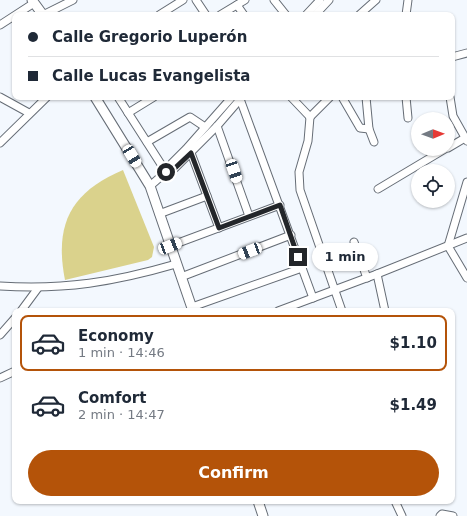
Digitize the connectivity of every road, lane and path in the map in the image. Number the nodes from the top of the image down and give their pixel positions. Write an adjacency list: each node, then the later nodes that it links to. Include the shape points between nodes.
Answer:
1 (73, 0): 14 (street)
2 (184, 0): 15 (street)
3 (196, 0): 16 (street)
4 (245, 0): 11 (street)
5 (274, 0): 19 (street)
6 (320, 0): 20 (street)
7 (329, 0): 21 (street)
8 (376, 0): 22 (street)
9 (408, 0): 23 (street)
10 (33, 1): 12 (street); 13 (main road)
11 (237, 5): 17 (street); 18 (street)
12 (18, 12)
13 (41, 12)
14 (49, 12)
15 (164, 12)
16 (204, 12)
17 (225, 12)
18 (242, 12)
19 (284, 12)
20 (309, 12)
21 (318, 12)
22 (362, 12)
23 (406, 12)
24 (12, 16): 25 (street)
25 (0, 25)
26 (467, 53): 27 (street)
27 (455, 56)
28 (0, 97): 42 (street)
29 (44, 100): 42 (street)
30 (97, 100): 58 (main road)
31 (120, 100): 43 (street)
32 (149, 100): 43 (street)
33 (229, 100): 47 (street)
34 (239, 100): 46 (street)
35 (242, 100): 61 (street)
36 (293, 100): 44 (street)
37 (327, 100): 44 (street)
38 (344, 100): 48 (street, via 360,128)
39 (366, 100): 48 (street)
40 (406, 100): 45 (street)
41 (450, 100): 49 (street, via 453,116)
42 (29, 113): 52 (street)
43 (128, 113): 50 (street)
44 (310, 117): 78 (street, via 308,141 298,181)
45 (408, 118)
46 (218, 126): 54 (street); 63 (street)
47 (205, 127): 50 (street, via 190,116); 56 (street)
48 (369, 129): 51 (street)
49 (466, 139): 53 (street)
50 (147, 142): 56 (street)
51 (374, 142)
52 (0, 143)
53 (455, 144)
54 (191, 153): 56 (street, via 175,168); 60 (street)
55 (434, 156): 59 (street)
56 (166, 172): 58 (street)
57 (467, 182): 69 (street)
58 (150, 186): 62 (main road)
59 (378, 189)
60 (207, 196): 62 (street); 64 (street)
61 (280, 205): 63 (street); 65 (street)
62 (159, 214): 68 (main road)
63 (250, 216): 64 (street)
64 (219, 228): 68 (street)
65 (291, 235): 71 (street); 73 (street)
66 (467, 238): 69 (street)
67 (354, 242): 74 (street)
68 (170, 246): 70 (main road)
69 (448, 246): 72 (street); 75 (street)
70 (176, 264): 73 (main road); 77 (street, via 130,278 94,284)
71 (302, 268): 79 (street); 82 (street)
72 (377, 274): 74 (street); 85 (street)
73 (181, 277): 81 (main road)
74 (367, 278): 78 (street)
75 (467, 278)
76 (0, 286): 77 (street)
77 (38, 288): 80 (street)
78 (334, 290): 79 (street); 84 (street)
79 (313, 298): 83 (street)
80 (23, 308)
81 (192, 308)
82 (195, 308)
83 (291, 308)
84 (341, 308)
85 (384, 308)
86 (12, 321): 87 (street)
87 (0, 335)
88 (12, 372): 89 (street)
89 (0, 378)
90 (259, 504): 92 (main road)
91 (396, 504): 93 (street)
92 (263, 516)
93 (402, 516)
94 (440, 516): 95 (street)
95 (453, 516)

